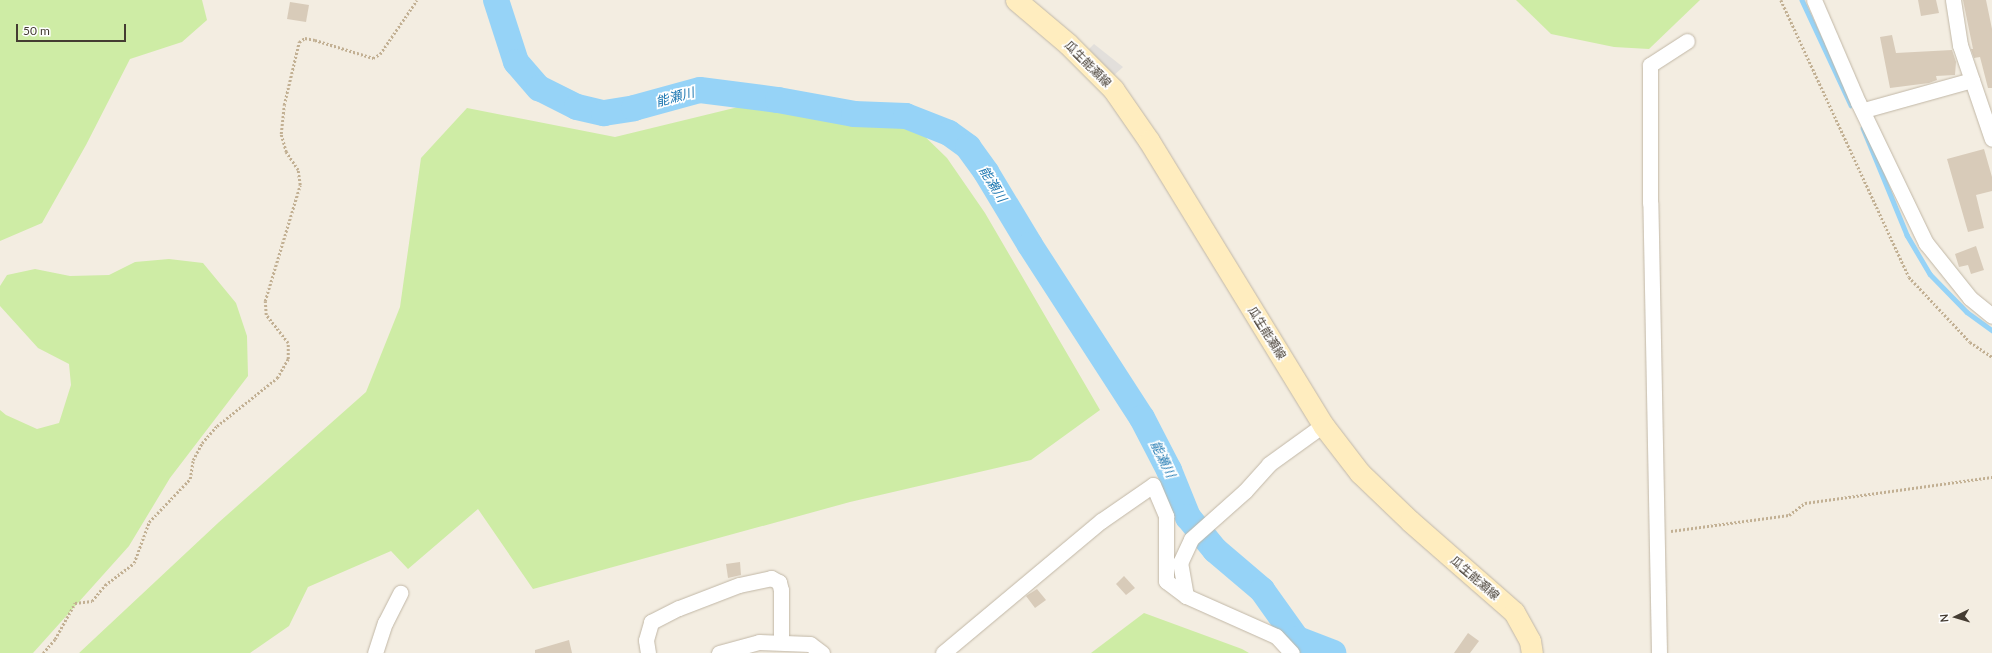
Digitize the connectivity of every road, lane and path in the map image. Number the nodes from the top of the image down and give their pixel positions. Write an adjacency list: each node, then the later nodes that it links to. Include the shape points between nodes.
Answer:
1 (417, 0): 18 (path, via 380,54 373,58 315,40 305,38 299,42 284,104 281,134 286,152 298,170 300,184 265,301 266,315 288,343 288,359 277,378 212,432 193,460 190,479 149,522 134,563 105,586 92,602 75,603 55,639)
2 (1016, 0): 12 (main road, 瓜生能瀬線, via 1068,44 1113,89 1149,141)
3 (1781, 0): 11 (path, via 1909,277 1970,342)
4 (1814, 0): 8 (street, via 1858,102)
5 (1953, 0): 7 (street, via 1960,45)
6 (1687, 41): 14 (street, via 1650,65)
7 (1972, 80): 8 (street); 9 (street)
8 (1864, 110): 10 (street, via 1926,243 1970,298)
9 (1992, 139)
10 (1992, 316)
11 (1992, 357)
12 (1323, 425): 16 (street, via 1269,464 1245,491 1191,539 1180,562); 25 (main road, 瓜生能瀬線, via 1360,473 1410,521 1514,612 1530,641)
13 (1992, 477): 14 (path, via 1805,503 1789,515)
14 (1656, 534): 26 (street)
15 (400, 593): 19 (street, via 385,623)
16 (1186, 596): 23 (street, via 1166,581 1166,516 1153,485 1101,521); 24 (street, via 1276,636)
17 (781, 642): 20 (street, via 781,590 779,582 771,578 739,586 679,608 651,622 646,640); 21 (street, via 760,642); 22 (street, via 810,644)
18 (43, 653)
19 (375, 653)
20 (648, 653)
21 (718, 653)
22 (822, 653)
23 (943, 653)
24 (1292, 653)
25 (1532, 653)
26 (1659, 653)

